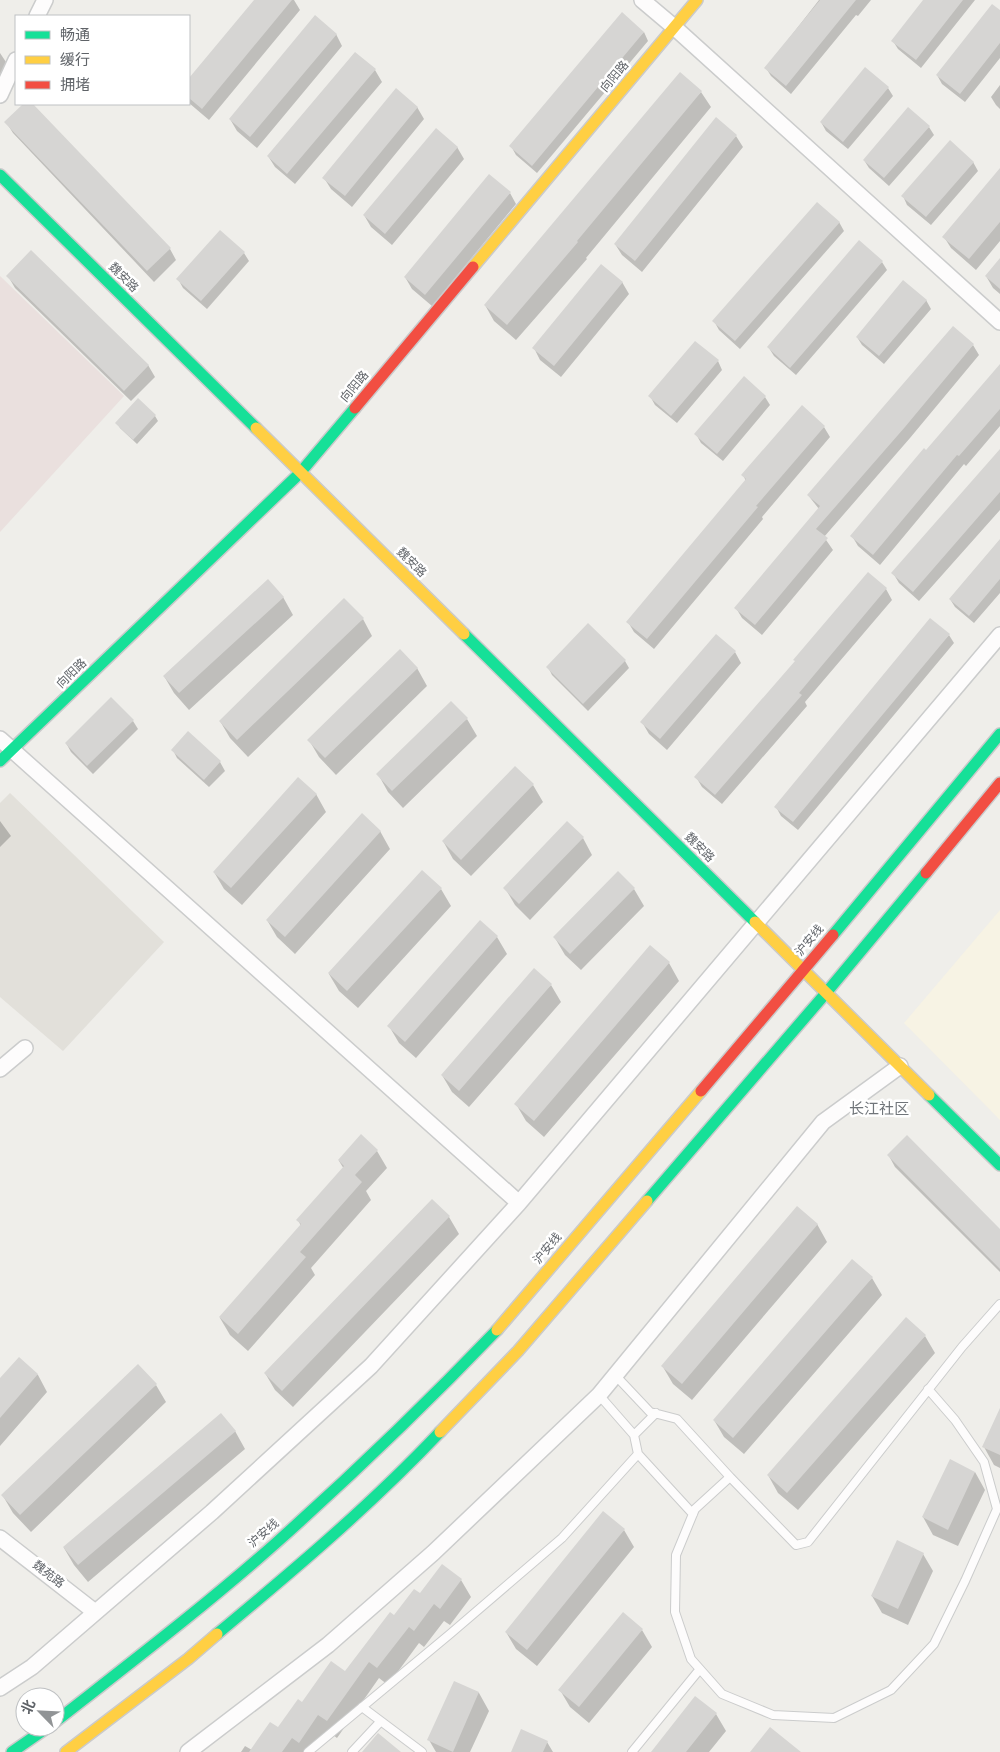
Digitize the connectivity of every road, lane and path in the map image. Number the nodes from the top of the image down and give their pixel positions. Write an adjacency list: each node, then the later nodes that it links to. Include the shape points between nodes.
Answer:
1 (44, 0): 4 (street)
2 (642, 0): 5 (street)
3 (697, 0): 5 (main road, 向阳路)
4 (37, 15)
5 (674, 27): 9 (street); 10 (main road, 向阳路)
6 (15, 62): 7 (street)
7 (0, 94)
8 (0, 175): 10 (main road, 魏安路)
9 (1000, 322)
10 (300, 473): 14 (main road, 向阳路); 17 (main road, 魏安路)
11 (1000, 635): 17 (street)
12 (1000, 734): 18 (main road, 沪安线)
13 (0, 739): 14 (street)
14 (12, 750): 15 (main road, 向阳路); 24 (street)
15 (0, 761)
16 (1000, 783): 19 (main road)
17 (756, 923): 18 (main road, 魏安路); 24 (street)
18 (804, 970): 19 (main road, 魏安路); 40 (main road, 沪安线, via 496,1331 275,1544)
19 (826, 992): 21 (main road, 魏安路); 44 (main road, via 518,1351 407,1467 188,1660)
20 (25, 1048): 22 (street)
21 (900, 1066): 23 (main road, 魏安路); 26 (street, via 823,1122)
22 (0, 1069)
23 (1000, 1165)
24 (519, 1203): 36 (street, via 371,1366 212,1512)
25 (1000, 1304): 27 (lane)
26 (616, 1376): 28 (street); 29 (lane, via 650,1412)
27 (928, 1389): 32 (lane, via 808,1542 796,1545); 33 (lane, via 955,1420 984,1462)
28 (599, 1395): 30 (lane); 45 (street, via 434,1553 336,1638)
29 (656, 1413): 30 (lane); 32 (lane, via 677,1419)
30 (634, 1435): 31 (lane)
31 (638, 1454): 34 (lane); 39 (lane, via 562,1538)
32 (730, 1477): 34 (lane)
33 (999, 1508): 37 (lane, via 934,1644 890,1690 834,1718 774,1715 722,1694)
34 (693, 1514): 37 (lane, via 676,1555 675,1612 691,1659)
35 (0, 1538): 36 (street, 魏苑路)
36 (95, 1612): 38 (street, via 32,1667)
37 (700, 1669): 49 (lane)
38 (0, 1688)
39 (362, 1707): 41 (lane); 46 (lane)
40 (65, 1714)
41 (380, 1722): 47 (lane); 48 (lane)
42 (34, 1737): 43 (main road)
43 (12, 1752)
44 (66, 1752)
45 (188, 1752)
46 (308, 1752)
47 (352, 1752)
48 (422, 1752)
49 (632, 1752)

